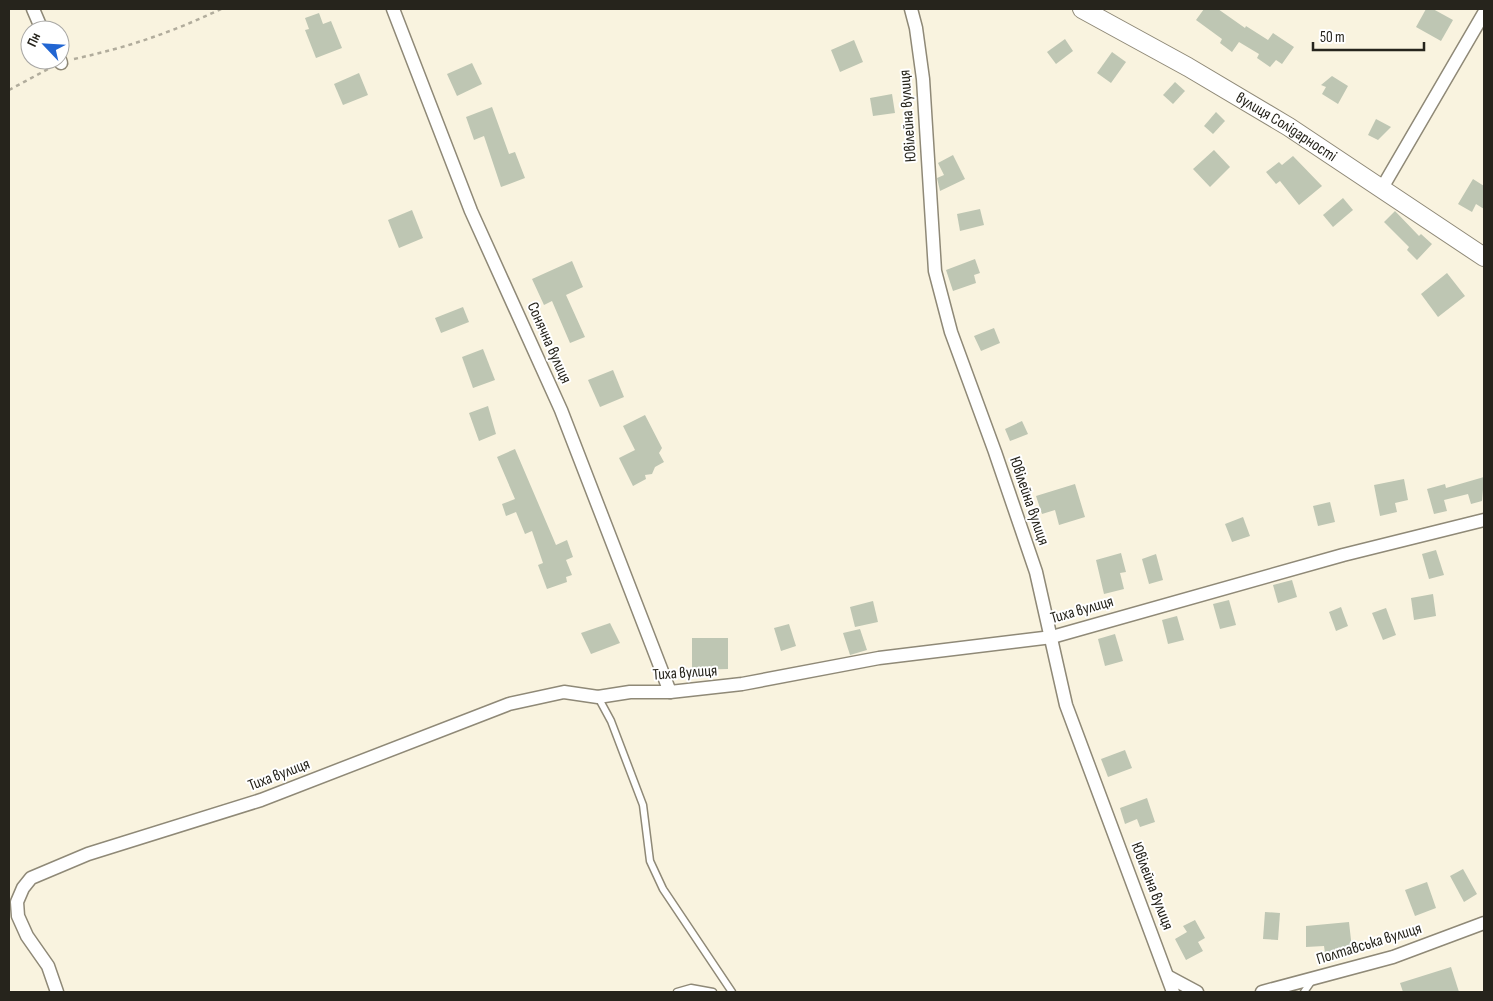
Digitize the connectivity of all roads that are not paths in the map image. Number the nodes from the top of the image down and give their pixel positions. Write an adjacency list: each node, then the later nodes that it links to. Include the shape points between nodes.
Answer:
1 (393, 9): 9 (street, Сонячна вулиця, via 471,211 561,410)
2 (911, 9): 8 (street, Ювілейна вулиця, via 923,79 935,272 950,332 1036,572)
3 (1082, 9): 5 (main road, вулиця Солідарності, via 1264,112)
4 (1484, 13): 5 (street)
5 (1382, 188): 6 (main road, вулиця Солідарності)
6 (1484, 256)
7 (1484, 520): 8 (street, Тиха вулиця, via 1306,564)
8 (1052, 636): 9 (street, Тиха вулиця, via 879,658 742,684); 12 (street, Ювілейна вулиця, via 1066,705)
9 (670, 692): 10 (street, Тиха вулиця, via 630,692)
10 (598, 697): 14 (street, Тиха вулиця, via 564,692 509,704 262,800 88,854 31,878 18,902 18,916 27,936 48,966); 17 (lane, via 611,721 643,805 650,861 663,889)
11 (1484, 922): 13 (street, Полтавська вулиця, via 1392,957)
12 (1169, 977): 18 (street, Ювілейна вулиця); 19 (street)
13 (1314, 978): 20 (street, Полтавська вулиця); 21 (lane)
14 (57, 992)
15 (677, 992): 16 (lane, via 691,988)
16 (713, 992)
17 (732, 992)
18 (1173, 992)
19 (1197, 992)
20 (1262, 992)
21 (1304, 992)

